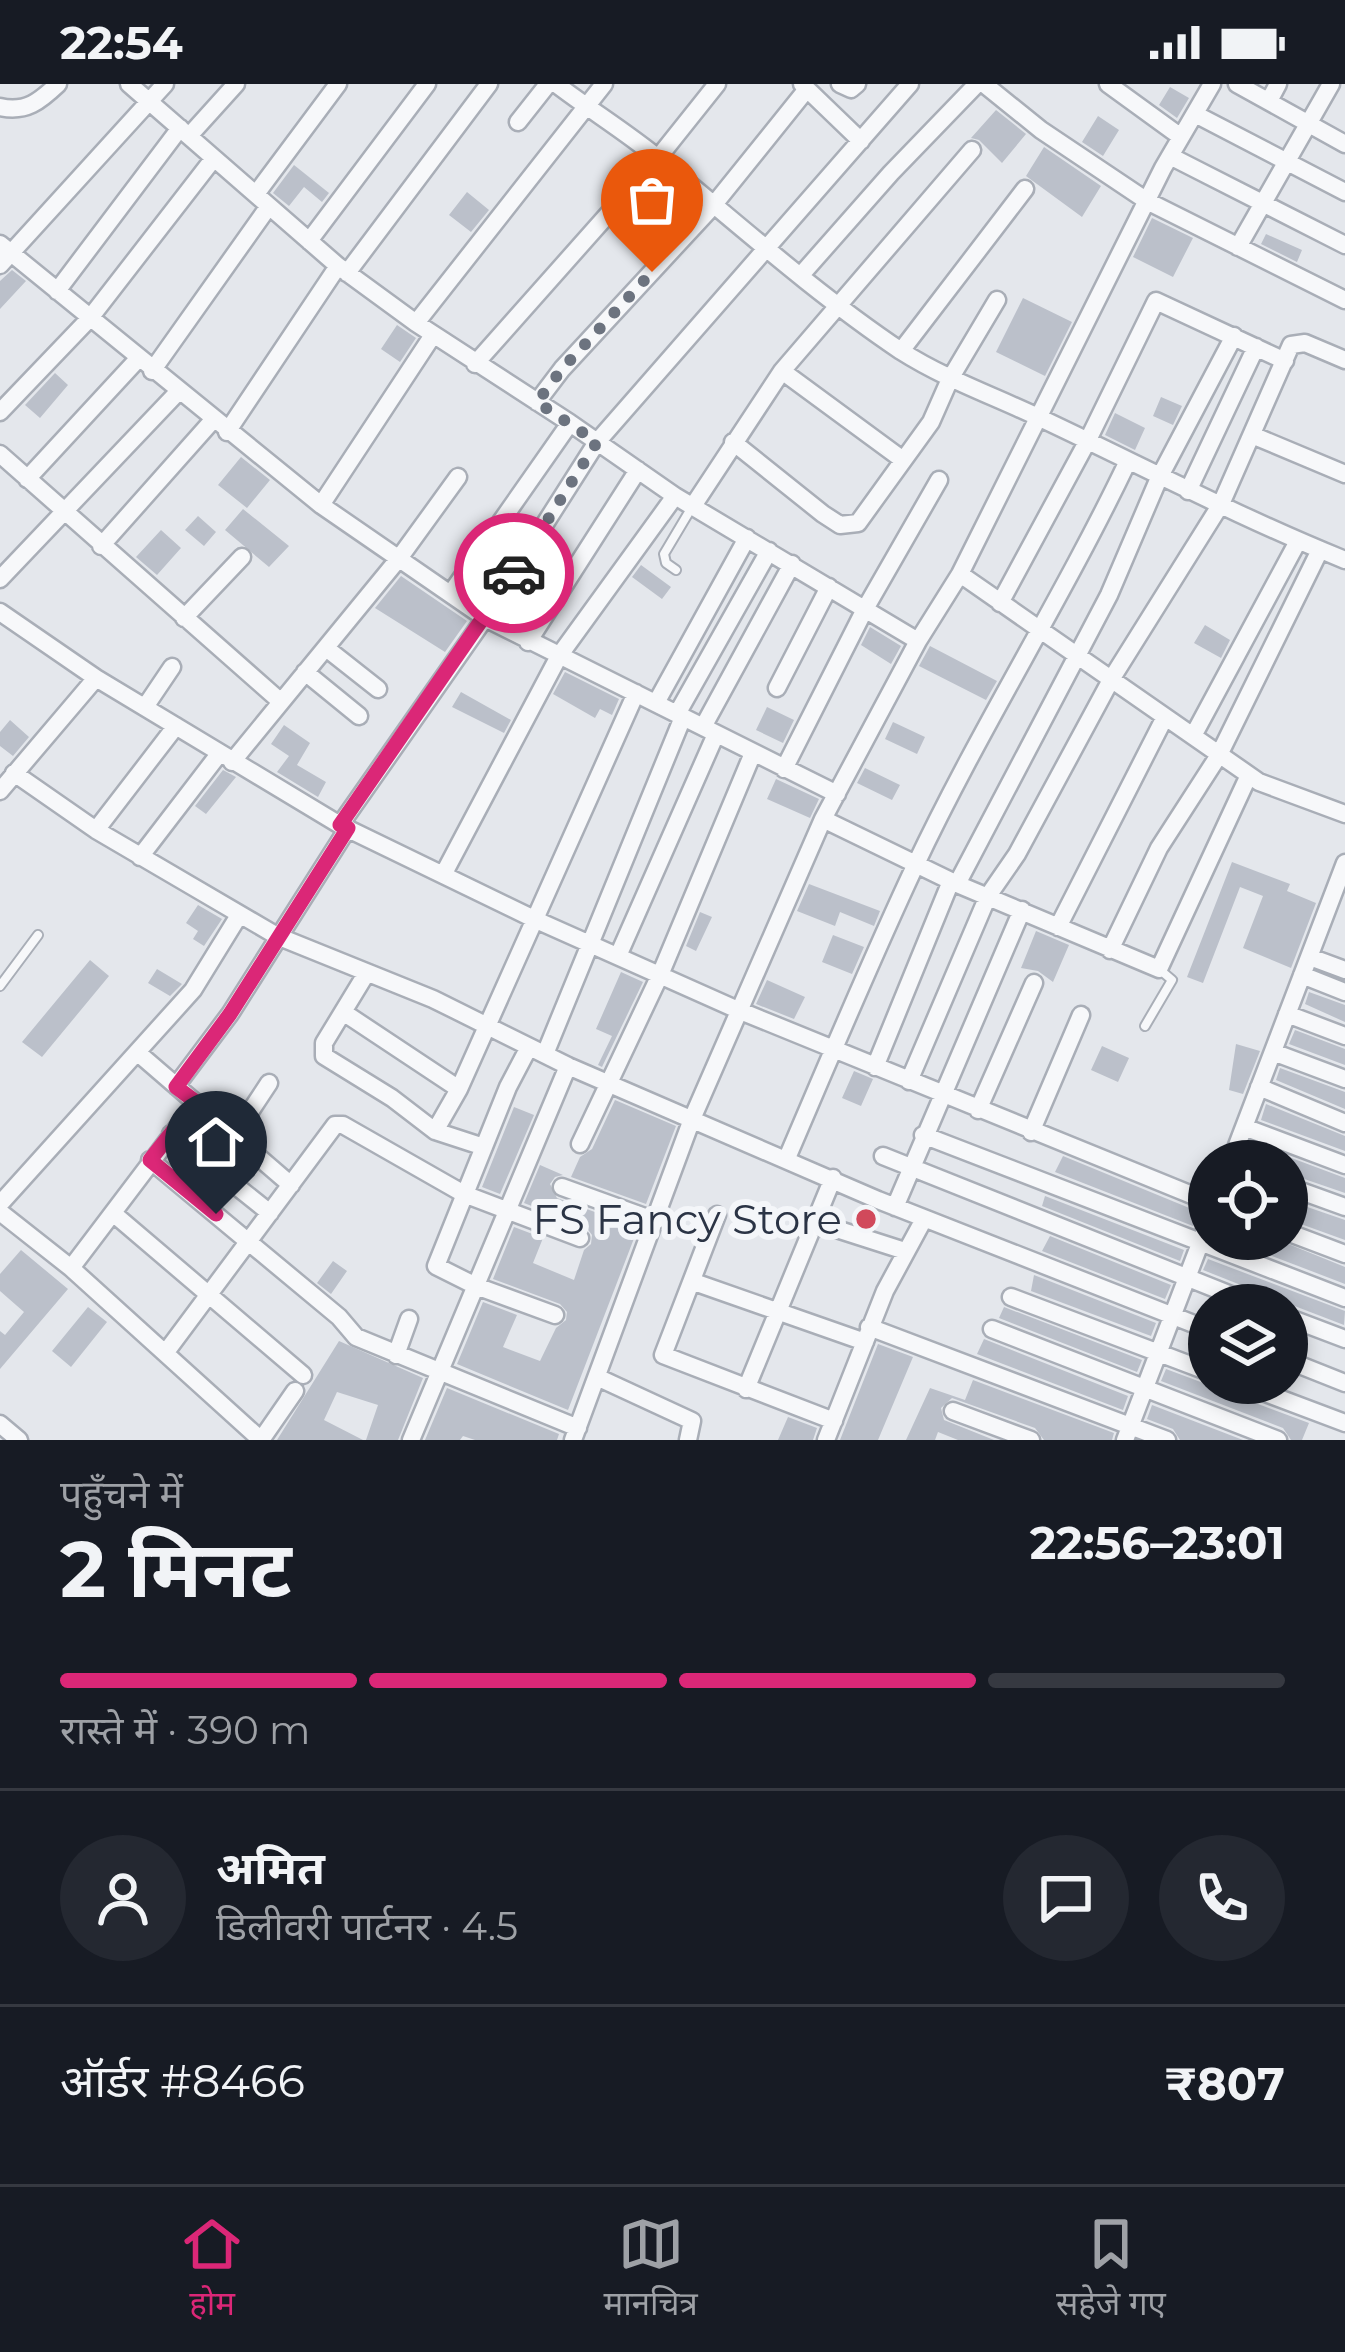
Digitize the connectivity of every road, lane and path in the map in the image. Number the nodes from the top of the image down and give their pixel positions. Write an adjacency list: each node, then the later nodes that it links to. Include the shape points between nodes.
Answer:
1 (58, 84): 22 (street, via 32,106)
2 (129, 84): 21 (street)
3 (165, 84): 21 (street)
4 (236, 84): 27 (street)
5 (338, 84): 38 (street)
6 (427, 84): 42 (street)
7 (489, 84): 47 (street)
8 (552, 84): 23 (street); 25 (street)
9 (604, 84): 23 (street)
10 (717, 84): 34 (street)
11 (841, 84): 12 (street)
12 (857, 84)
13 (910, 84): 29 (street)
14 (981, 84): 39 (street); 48 (street)
15 (1108, 84): 28 (street)
16 (1212, 84): 24 (street)
17 (1237, 84): 20 (street)
18 (1331, 84): 26 (street)
19 (805, 86): 29 (street); 41 (street)
20 (1274, 92): 26 (street)
21 (148, 101): 27 (street); 46 (street)
22 (0, 107)
23 (586, 107): 34 (street); 54 (street)
24 (1195, 114): 28 (street); 35 (street)
25 (518, 122)
26 (1307, 124): 30 (street); 35 (street)
27 (184, 132): 33 (street); 49 (street)
28 (1181, 137): 32 (street)
29 (861, 141): 45 (street)
30 (1345, 144)
31 (972, 150): 52 (street)
32 (1170, 156): 39 (street); 40 (street)
33 (214, 158): 38 (street); 53 (street)
34 (658, 158): 41 (street); 61 (street)
35 (1285, 162): 37 (street); 40 (street)
36 (1025, 190): 58 (street)
37 (1345, 192)
38 (262, 200): 42 (street); 62 (street)
39 (1147, 200): 44 (street); 68 (street)
40 (1261, 204): 43 (street); 44 (street)
41 (712, 207): 45 (street); 66 (street)
42 (310, 241): 47 (street)
43 (1345, 245)
44 (1238, 247): 51 (street)
45 (766, 248): 48 (street); 72 (street)
46 (4, 253): 49 (street)
47 (342, 269): 54 (street); 70 (street)
48 (801, 275): 52 (street)
49 (57, 291): 53 (street)
50 (997, 300): 64 (street)
51 (1345, 300)
52 (839, 303): 58 (street); 63 (street)
53 (90, 318): 62 (street); 67 (street)
54 (416, 323): 55 (street)
55 (433, 335): 61 (street); 87 (street)
56 (1234, 336): 57 (street); 74 (street, via 1156,301); 81 (street)
57 (1256, 347): 59 (street); 84 (street)
58 (901, 351): 64 (street)
59 (1285, 361): 60 (street, via 1299,341); 71 (street)
60 (1345, 361)
61 (475, 364): 66 (street)
62 (145, 365): 65 (street); 82 (street)
63 (782, 371): 73 (street); 76 (street)
64 (950, 379): 68 (street); 76 (street)
65 (178, 392): 70 (street); 89 (street)
66 (537, 402): 69 (street)
67 (0, 412)
68 (1041, 418): 74 (street); 100 (street)
69 (570, 423): 72 (street); 103 (street)
70 (220, 426): 87 (street); 92 (street)
71 (1252, 435): 79 (street); 86 (street)
72 (597, 442): 78 (street); 108 (street)
73 (734, 442): 76 (street, via 823,514 850,526); 88 (street)
74 (1087, 442): 77 (street); 104 (street)
75 (0, 454): 82 (street)
76 (903, 460)
77 (1127, 463): 81 (street); 109 (street)
78 (638, 470): 85 (street); 111 (street)
79 (1345, 474)
80 (458, 477): 96 (street)
81 (1159, 478): 84 (street); 114 (street)
82 (27, 479): 89 (street)
83 (939, 480): 105 (street)
84 (1188, 491): 86 (street)
85 (675, 496): 88 (street); 113 (street)
86 (1221, 504): 91 (street); 117 (street)
87 (321, 505): 96 (street)
88 (693, 506): 90 (street); 99 (lane, via 664,554)
89 (63, 513): 92 (street); 101 (street)
90 (747, 538): 94 (street); 123 (street)
91 (1297, 543): 93 (street); 130 (street)
92 (101, 546): 107 (street)
93 (1320, 550): 97 (street); 132 (street)
94 (769, 551): 98 (street); 125 (street)
95 (242, 556): 107 (street)
96 (400, 557): 103 (street); 112 (street)
97 (1345, 560)
98 (792, 564): 102 (street); 129 (street)
99 (676, 570)
100 (961, 574): 104 (street); 110 (street)
101 (0, 579)
102 (829, 587): 105 (street); 119 (street)
103 (452, 593): 108 (street)
104 (1000, 603): 109 (street)
105 (865, 609): 110 (street); 134 (street)
106 (0, 612): 118 (street)
107 (184, 618): 122 (street)
108 (485, 619): 111 (street); 141 (street)
109 (1036, 630): 114 (street); 144 (street)
110 (918, 641): 138 (street)
111 (528, 642): 113 (street)
112 (326, 648): 116 (street); 120 (street)
113 (559, 656): 121 (street); 146 (street)
114 (1077, 656): 117 (street); 147 (street)
115 (172, 667): 124 (street)
116 (305, 672): 122 (street); 126 (street)
117 (1112, 678): 127 (street); 148 (street)
118 (96, 679): 124 (street); 135 (street)
119 (777, 688)
120 (378, 689)
121 (636, 693): 123 (street); 152 (street)
122 (280, 701): 133 (street)
123 (656, 703): 125 (street)
124 (145, 707): 128 (street)
125 (680, 715): 129 (street); 156 (street)
126 (359, 716)
127 (1165, 717): 130 (street); 153 (street)
128 (176, 726): 133 (street); 142 (street)
129 (709, 730): 131 (street); 158 (street)
130 (1192, 736): 132 (street)
131 (753, 753): 134 (street); 163 (street)
132 (1219, 755): 136 (street); 157 (street, via 1159,848)
133 (226, 758): 141 (street); 143 (street)
134 (784, 769): 138 (street)
135 (14, 773): 137 (street); 142 (street)
136 (1250, 775): 139 (street); 160 (street)
137 (0, 791)
138 (837, 794): 140 (street)
139 (1345, 814)
140 (824, 819): 144 (street); 168 (street)
141 (344, 827): 146 (street); 155 (street)
142 (96, 830): 143 (street)
143 (140, 857): 151 (street)
144 (915, 865): 147 (street); 176 (street)
145 (1344, 866): 149 (street)
146 (443, 875): 152 (street)
147 (954, 883): 148 (street); 180 (street)
148 (988, 896): 150 (street); 182 (street)
149 (1337, 906): 159 (street)
150 (1022, 910): 153 (street); 188 (street)
151 (238, 917): 155 (street); 178 (street, via 193,990)
152 (536, 920): 156 (street); 172 (street)
153 (1058, 927): 157 (street)
154 (38, 935): 165 (lane)
155 (277, 936): 162 (street); 185 (street)
156 (592, 945): 158 (street); 175 (street)
157 (1110, 950): 160 (street)
158 (618, 956): 163 (street)
159 (1310, 956): 161 (street); 164 (street)
160 (1159, 969): 173 (lane, via 1172,980)
161 (1345, 970)
162 (367, 974): 169 (street); 172 (street)
163 (660, 975): 168 (street); 183 (street)
164 (1303, 975): 167 (street); 170 (street)
165 (2, 978)
166 (1034, 983): 190 (street)
167 (1345, 992)
168 (738, 1010): 176 (street); 191 (street)
169 (343, 1012): 187 (street); 194 (street, via 324,1042 325,1056)
170 (1287, 1014): 174 (street); 177 (street)
171 (1081, 1015): 195 (street)
172 (486, 1025): 175 (street); 187 (street)
173 (1145, 1026)
174 (1345, 1036)
175 (537, 1050): 179 (street); 201 (street)
176 (834, 1050): 180 (street); 203 (street)
177 (1273, 1052): 181 (street); 186 (street)
178 (139, 1053): 185 (street); 214 (street)
179 (568, 1066): 183 (street); 216 (street)
180 (874, 1067): 182 (street)
181 (1345, 1079)
182 (909, 1081): 188 (street)
183 (607, 1082): 191 (street); 200 (street)
184 (269, 1083): 198 (street)
185 (176, 1087): 189 (street)
186 (1259, 1088): 192 (street); 193 (street)
187 (459, 1089): 194 (street)
188 (941, 1094): 190 (street); 197 (street)
189 (196, 1102): 196 (street); 198 (street)
190 (978, 1110): 195 (street)
191 (692, 1119): 203 (street); 221 (street)
192 (1345, 1123)
193 (1244, 1127): 199 (street); 205 (street)
194 (435, 1131): 201 (street)
195 (1030, 1132): 211 (street)
196 (171, 1134): 204 (street); 217 (street)
197 (923, 1135): 206 (street); 223 (street)
198 (234, 1136): 208 (street)
199 (1239, 1140)
200 (580, 1144)
201 (484, 1147): 210 (street)
202 (884, 1156): 206 (street)
203 (787, 1158): 207 (street)
204 (150, 1160): 218 (street); 226 (street)
205 (1345, 1166)
206 (913, 1168): 215 (street); 232 (street)
207 (833, 1178): 215 (street); 222 (street)
208 (291, 1185): 210 (street, via 327,1130 343,1126); 217 (street)
209 (562, 1187): 221 (street)
210 (464, 1194): 216 (street); 235 (street, via 436,1265)
211 (1188, 1194)
212 (1308, 1194): 213 (street)
213 (1345, 1207)
214 (0, 1208): 231 (street)
215 (895, 1208): 220 (street)
216 (508, 1209): 224 (street); 235 (street)
217 (270, 1213): 226 (street)
218 (114, 1214): 231 (street); 236 (street)
219 (717, 1215): 233 (street)
220 (924, 1219): 227 (street); 241 (street)
221 (656, 1221): 254 (street)
222 (813, 1228): 227 (street); 239 (street)
223 (1188, 1236)
224 (580, 1238)
225 (1308, 1240): 228 (street)
226 (249, 1241): 236 (street); 250 (street, via 356,1337)
227 (905, 1251): 246 (street)
228 (1345, 1254)
229 (1193, 1260): 232 (street)
230 (1249, 1260): 238 (street)
231 (71, 1268): 248 (street)
232 (1186, 1278): 234 (street); 241 (street)
233 (694, 1282): 239 (street); 257 (street, via 664,1355)
234 (1202, 1284)
235 (476, 1286): 240 (street); 253 (street)
236 (208, 1297): 248 (street); 266 (street, via 299,1383)
237 (1011, 1297): 249 (street)
238 (1345, 1298)
239 (777, 1312): 246 (street); 257 (street)
240 (555, 1315)
241 (1172, 1316): 243 (street); 249 (street)
242 (409, 1318): 250 (street)
243 (1188, 1322)
244 (1308, 1325): 247 (street)
245 (992, 1328): 256 (street)
246 (867, 1334): 260 (street); 263 (street)
247 (1345, 1339)
248 (166, 1352): 266 (street)
249 (1158, 1353): 251 (street); 256 (street)
250 (396, 1355): 253 (street)
251 (1188, 1364)
252 (1308, 1368): 255 (street)
253 (439, 1372): 264 (street); 267 (street)
254 (599, 1378): 264 (street); 268 (street, via 692,1421)
255 (1345, 1382)
256 (1145, 1388): 263 (street); 272 (street)
257 (746, 1389): 260 (street)
258 (1295, 1404): 261 (street)
259 (953, 1411): 270 (street)
260 (834, 1421): 269 (street)
261 (1345, 1423)
262 (0, 1424): 265 (street)
263 (1128, 1433): 271 (street)
264 (576, 1434)
265 (19, 1440)
266 (261, 1440)
267 (411, 1440)
268 (688, 1440)
269 (826, 1440)
270 (1030, 1440)
271 (1167, 1440)
272 (1278, 1440)

